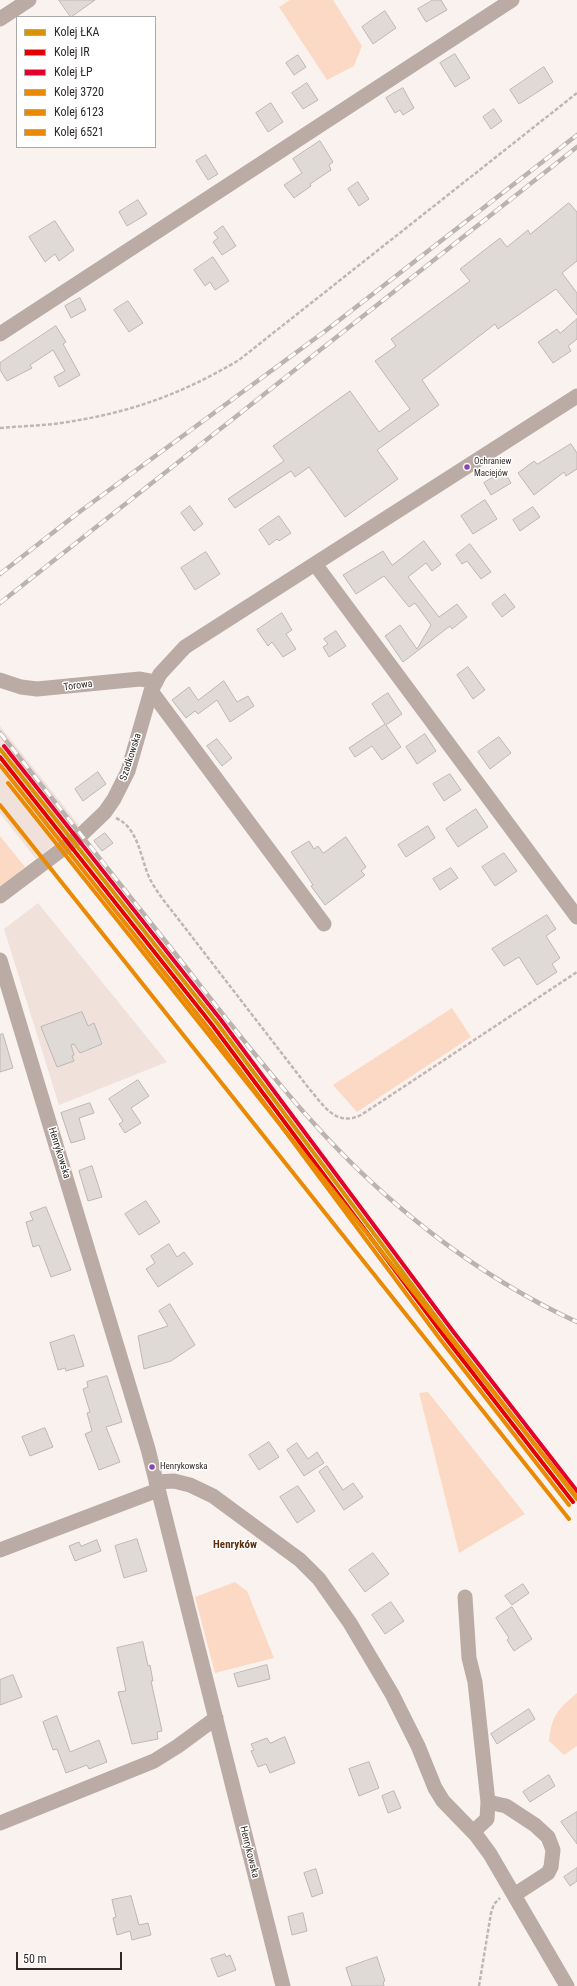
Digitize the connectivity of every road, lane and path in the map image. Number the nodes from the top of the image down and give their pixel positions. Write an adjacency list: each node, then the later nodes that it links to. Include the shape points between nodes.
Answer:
1 (29, 0): 3 (street)
2 (512, 0): 5 (street)
3 (0, 19)
4 (577, 93): 7 (path, via 239,360 208,378 139,407 60,423)
5 (0, 334)
6 (577, 396): 8 (street, Szadkowska)
7 (0, 428)
8 (315, 564): 10 (street, Szadkowska, via 192,642 168,664); 13 (street)
9 (0, 680): 10 (street, Torowa, via 21,687 44,689 140,679)
10 (154, 686): 11 (street, Szadkowska, via 128,771); 14 (street)
11 (105, 812): 12 (street, Szadkowska, via 77,838); 16 (path, via 122,820 130,828 152,882 172,912 307,1086 340,1118 350,1119 361,1115)
12 (0, 896)
13 (577, 917)
14 (324, 924)
15 (0, 960): 17 (street, Henrykowska)
16 (577, 972)
17 (3, 976): 18 (street, Henrykowska, via 148,1449)
18 (157, 1486): 19 (street); 21 (street, Henrykowska); 24 (street, via 174,1481 190,1485 213,1496 300,1560 319,1579 350,1623 392,1694 442,1802)
19 (0, 1550)
20 (465, 1597): 22 (street, via 469,1658 475,1682)
21 (216, 1718): 23 (street, via 154,1760); 26 (street, Henrykowska)
22 (488, 1802): 24 (street, via 487,1819); 25 (street, via 506,1806 535,1825 548,1837 553,1850 548,1873)
23 (0, 1823)
24 (473, 1832): 25 (street, via 490,1854)
25 (514, 1895): 27 (path, via 503,1896 494,1904); 28 (street)
26 (283, 1986)
27 (479, 1986)
28 (567, 1986)

